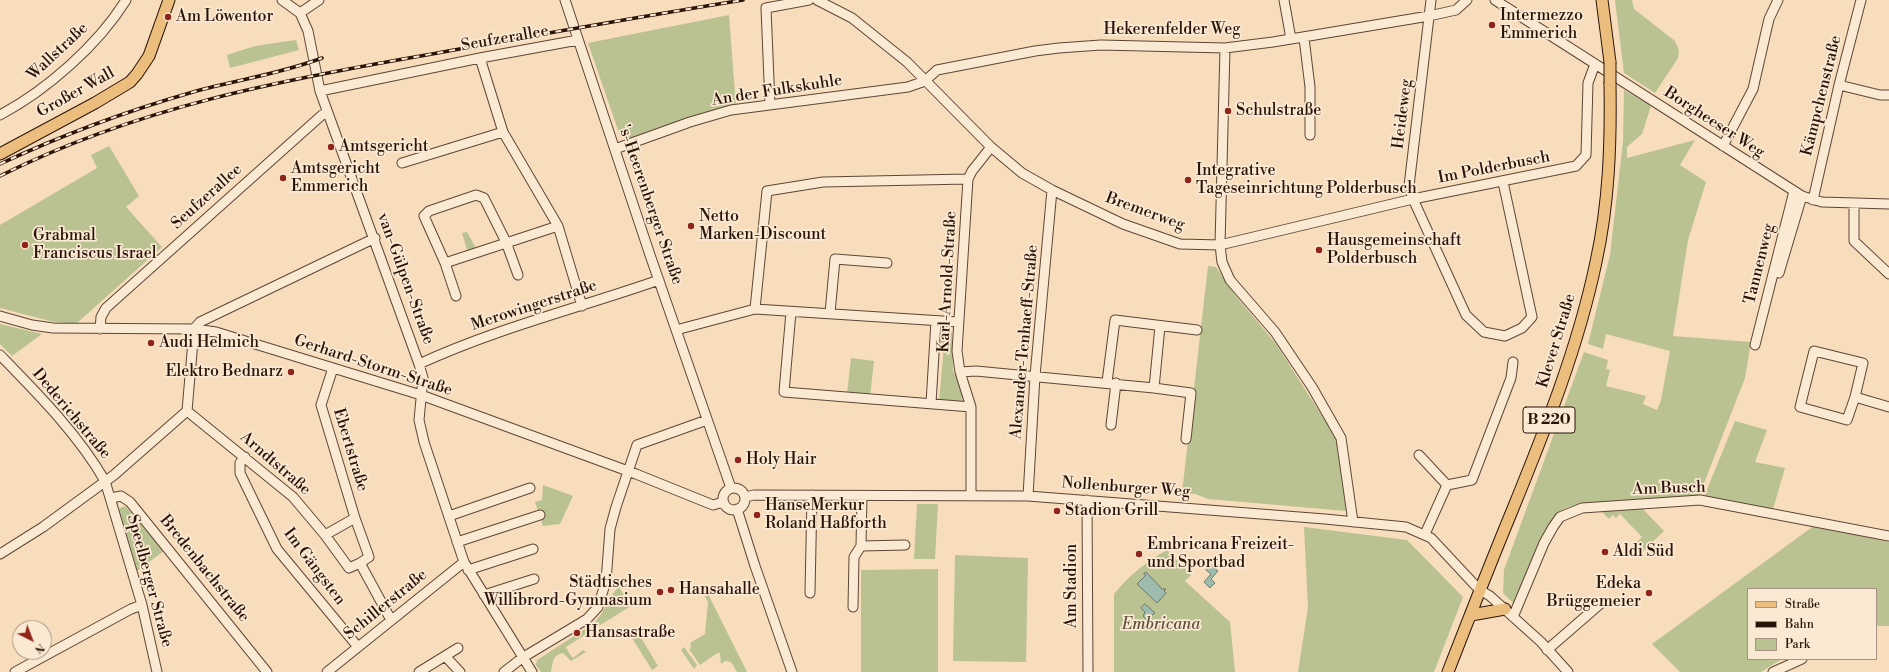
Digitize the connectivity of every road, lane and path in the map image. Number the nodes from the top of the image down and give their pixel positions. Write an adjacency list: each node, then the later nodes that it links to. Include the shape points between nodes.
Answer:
1 (126, 0): 30 (street, Wallstraße, via 106,27 61,72 34,94)
2 (169, 0): 36 (main road, Großer Wall, via 149,56 130,82)
3 (282, 0): 16 (street)
4 (319, 0): 16 (street)
5 (565, 0): 20 (street, 's-Heerenberger Straße)
6 (804, 0): 7 (street); 28 (street, via 766,8)
7 (809, 0)
8 (817, 0): 24 (street, Bremerweg, via 852,18 907,62)
9 (1284, 0): 19 (street)
10 (1431, 0): 17 (street, Heideweg)
11 (1467, 0): 17 (street, Hekerenfelder Weg, via 1456,10)
12 (1495, 0): 23 (street, Borgheeser Weg)
13 (1602, 0): 118 (main road, Klever Straße / B 220, bridge, via 1610,62 1611,146 1604,216 1596,262 1560,388)
14 (1778, 0): 33 (street, via 1769,19 1753,89)
15 (1862, 0): 25 (street, Kämpchenstraße)
16 (300, 13): 26 (street, van-Gülpen-Straße, via 308,31)
17 (1429, 16): 18 (street, Hekerenfelder Weg); 42 (street, Heideweg, via 1410,186)
18 (1304, 38): 19 (street, Hekerenfelder Weg); 32 (street, via 1310,87)
19 (1291, 39): 21 (street, Hekerenfelder Weg)
20 (578, 40): 22 (street, Seufzerallee); 35 (street, 's-Heerenberger Straße)
21 (1225, 48): 24 (street, Hekerenfelder Weg, via 1101,45 1059,48 937,70); 49 (street)
22 (480, 58): 26 (street, Seufzerallee); 31 (street)
23 (1595, 64): 33 (street, Borgheeser Weg); 39 (street, Im Polderbusch, via 1588,83 1586,155 1576,166)
24 (925, 81): 28 (street, An der Fulkskuhle, via 908,87); 34 (street, Bremerweg)
25 (1839, 85): 27 (street); 43 (street, Kämpchenstraße)
26 (320, 91): 29 (street, van-Gülpen-Straße)
27 (1889, 95)
28 (770, 105): 35 (street, An der Fulkskuhle, via 724,112)
29 (327, 112): 47 (street, van-Gülpen-Straße); 65 (street, Seufzerallee, via 106,308 101,317)
30 (0, 115)
31 (503, 132): 37 (street); 46 (street)
32 (1310, 135)
33 (1723, 146): 41 (street, Borgheeser Weg)
34 (990, 147): 38 (street, Karl-Arnold-Straße); 40 (street, Bremerweg, via 1022,173)
35 (614, 149): 54 (street, 's-Heerenberger Straße)
36 (0, 154)
37 (402, 163)
38 (968, 179): 57 (street, via 823,182 767,191); 63 (street, Karl-Arnold-Straße)
39 (1503, 182): 42 (street, Im Polderbusch); 42 (street, Heideweg, via 1532,317 1522,328 1505,336 1484,332 1466,315)
40 (1052, 190): 49 (street, Bremerweg, via 1123,224 1180,244); 75 (street, Alexander-Tenhaeff-Straße)
41 (1798, 194): 43 (street, Borgheeser Weg); 60 (street, Tannenweg); 69 (street, Tannenweg)
42 (1412, 199): 49 (street, Im Polderbusch)
43 (1812, 200): 44 (street, Borgheeser Weg)
44 (1854, 204): 45 (street, Borgheeser Weg); 52 (street, via 1854,241)
45 (1889, 204)
46 (558, 226): 48 (street); 56 (street)
47 (375, 238): 66 (street, via 200,322); 72 (street, van-Gülpen-Straße)
48 (506, 242): 50 (street); 50 (street, via 484,198 476,195 429,211 424,216); 53 (street)
49 (1220, 245): 106 (street, via 1222,262 1230,280 1275,332 1341,438)
50 (445, 263): 55 (street)
51 (887, 263): 59 (street, via 835,259)
52 (1889, 274)
53 (518, 275)
54 (659, 280): 56 (street, Merowingerstraße); 67 (street, 's-Heerenberger Straße)
55 (456, 296)
56 (582, 306): 72 (street, Merowingerstraße, via 504,329)
57 (755, 309): 58 (street); 67 (street)
58 (791, 312): 59 (street); 80 (street, via 784,392)
59 (830, 313): 62 (street)
60 (1767, 313)
61 (0, 316): 65 (street, Gerhard-Storm-Straße, via 53,328)
62 (936, 321): 63 (street); 80 (street, Karl-Arnold-Straße)
63 (958, 322): 74 (street, Karl-Arnold-Straße, via 956,351)
64 (1160, 326): 68 (street); 76 (street, via 1115,320); 77 (street)
65 (100, 329): 66 (street, Gerhard-Storm-Straße)
66 (194, 329): 73 (street, Gerhard-Storm-Straße, via 216,332); 83 (street)
67 (676, 330): 84 (street, 's-Heerenberger Straße)
68 (1197, 330)
69 (1755, 345)
70 (0, 355): 90 (street, Dederichstraße, via 75,438)
71 (1513, 362): 91 (street, via 1511,378 1472,480)
72 (419, 364): 78 (street, van-Gülpen-Straße, via 423,378)
73 (333, 368): 78 (street, Gerhard-Storm-Straße); 105 (street, Ebertstraße, via 321,405 324,422)
74 (960, 372): 75 (street); 81 (street, Karl-Arnold-Straße)
75 (1035, 376): 76 (street); 97 (street, Alexander-Tenhaeff-Straße)
76 (1112, 383): 77 (street); 85 (street)
77 (1154, 388): 86 (street, via 1191,392)
78 (421, 395): 89 (street, Gerhard-Storm-Straße); 103 (street, van-Gülpen-Straße, via 419,420 424,442)
79 (1855, 397): 79 (street, via 1863,363 1814,351 1800,407 1847,420); 82 (street)
80 (931, 403): 81 (street)
81 (971, 406): 96 (street, Karl-Arnold-Straße)
82 (1889, 407)
83 (187, 411): 88 (street, Arndtstraße); 90 (street)
84 (706, 420): 89 (street, via 637,445); 93 (street, 's-Heerenberger Straße)
85 (1111, 425)
86 (1186, 439)
87 (1418, 455): 91 (street)
88 (245, 457): 108 (street, Arndtstraße, via 293,497); 127 (street, Im Gängsten, via 240,464 240,473 277,549)
89 (628, 471): 101 (street, Gerhard-Storm-Straße, via 713,505); 131 (street, via 610,529 606,581 598,607 587,619)
90 (105, 481): 99 (street, Dederichstraße); 114 (street, via 43,527)
91 (1447, 485): 107 (street)
92 (530, 488): 103 (street)
93 (731, 488): 98 (street, via 738,489); 101 (street, via 724,494)
94 (812, 495): 95 (street, Nollenburger Weg); 98 (street, Nollenburger Weg); 119 (street)
95 (862, 496): 96 (street, Nollenburger Weg); 112 (street)
96 (972, 496): 97 (street, Nollenburger Weg)
97 (1028, 496): 100 (street, Nollenburger Weg)
98 (744, 497): 102 (street, via 743,505)
99 (111, 498): 122 (street, Speelberger Straße); 135 (street, Bredenbachstraße, via 121,496 130,502)
100 (1087, 500): 106 (street, Nollenburger Weg); 142 (street, Am Stadion)
101 (723, 502): 102 (street, via 728,508)
102 (737, 509): 141 (street)
103 (449, 516): 110 (street, van-Gülpen-Straße)
104 (540, 516): 110 (street)
105 (355, 518): 108 (street, Ebertstraße); 115 (street, Ebertstraße, via 369,558)
106 (1353, 522): 107 (street, Nollenburger Weg, via 1406,528)
107 (1425, 534): 118 (street, Nollenburger Weg)
108 (325, 535): 115 (street, Arndtstraße, via 349,568)
109 (1889, 536): 124 (street, Am Busch, via 1700,500 1582,508 1560,517 1553,527)
110 (457, 542): 116 (street, van-Gülpen-Straße)
111 (905, 545): 112 (street)
112 (861, 546): 123 (street, via 854,557)
113 (533, 549): 116 (street)
114 (0, 554)
115 (360, 562): 126 (street)
116 (466, 566): 120 (street, van-Gülpen-Straße); 126 (street, Schillerstraße)
117 (534, 579): 120 (street)
118 (1480, 590): 124 (street, Nollenburger Weg); 125 (main road, Klever Straße / B 220)
119 (810, 593)
120 (484, 595): 131 (street, van-Gülpen-Straße)
121 (1600, 604): 129 (street)
122 (142, 605): 133 (street); 134 (street, Speelberger Straße)
123 (853, 607)
124 (1509, 613): 125 (main road); 129 (street, Nollenburger Weg)
125 (1471, 615): 143 (main road, Klever Straße / B 220)
126 (391, 620): 127 (street, Schillerstraße)
127 (358, 647): 136 (street, Schillerstraße)
128 (458, 648): 130 (street)
129 (1547, 650): 144 (street, Nollenburger Weg)
130 (445, 656): 137 (street); 138 (street)
131 (522, 658): 139 (street); 140 (street, van-Gülpen-Straße)
132 (1800, 660): 145 (street)
133 (15, 672)
134 (158, 672)
135 (267, 672)
136 (327, 672)
137 (419, 672)
138 (460, 672)
139 (504, 672)
140 (532, 672)
141 (792, 672)
142 (1088, 672)
143 (1448, 672)
144 (1568, 672)
145 (1773, 672)

